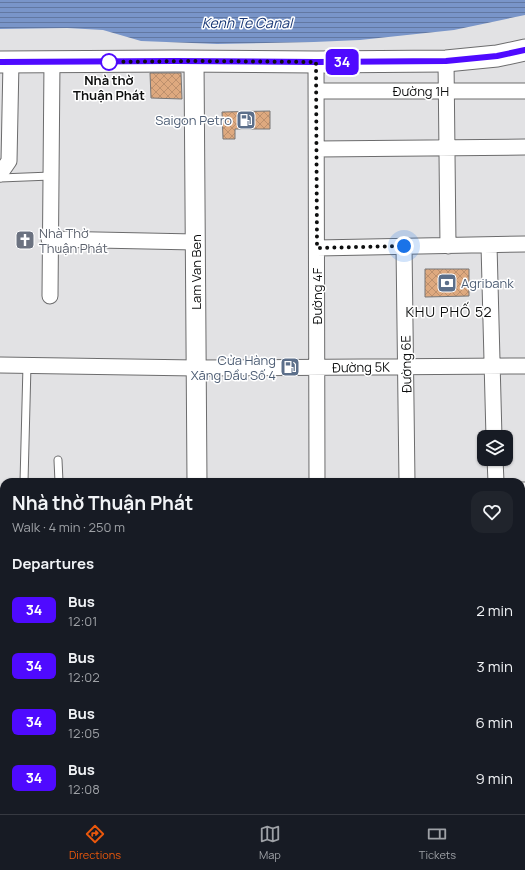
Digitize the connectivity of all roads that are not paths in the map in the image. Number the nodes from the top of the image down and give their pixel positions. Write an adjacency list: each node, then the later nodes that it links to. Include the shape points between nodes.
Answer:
1 (525, 50): 3 (main road, via 497,56)
2 (194, 61): 5 (main road); 6 (main road); 17 (street, Lam Van Ben)
3 (446, 61): 6 (main road); 8 (street)
4 (6, 62): 5 (main road); 13 (street, via 9,161)
5 (52, 62): 14 (street)
6 (316, 62): 7 (street, Đường 4F)
7 (316, 91): 8 (street, Đường 1H); 12 (street, Đường 4F)
8 (446, 91): 9 (street, Đường 1H); 11 (street)
9 (525, 91)
10 (525, 147): 11 (street)
11 (447, 148): 12 (street); 21 (street)
12 (316, 149): 22 (street, Đường 4F)
13 (0, 174)
14 (50, 176): 15 (lane); 16 (street)
15 (0, 178)
16 (50, 239): 17 (street); 23 (street)
17 (196, 242): 30 (street, Lam Van Ben)
18 (489, 244): 19 (street); 21 (street); 27 (street)
19 (525, 244)
20 (404, 246): 21 (street); 22 (street); 26 (street, Đường 6E)
21 (448, 246)
22 (317, 248): 29 (street, Đường 4F)
23 (50, 296)
24 (0, 365): 25 (street, Đường 5K)
25 (27, 365): 30 (street, Đường 5K); 34 (lane)
26 (406, 366): 27 (street, Đường 5K); 29 (street, Đường 5K); 38 (street, Đường 6E)
27 (493, 366): 28 (street, Đường 5K); 31 (street)
28 (525, 366)
29 (317, 367): 30 (street, Đường 5K); 37 (street, Đường 4F)
30 (196, 368): 36 (street, Lam Van Ben)
31 (494, 430)
32 (58, 460): 35 (lane)
33 (495, 466): 39 (street)
34 (24, 478)
35 (59, 478)
36 (197, 478)
37 (317, 478)
38 (407, 478)
39 (496, 478)

